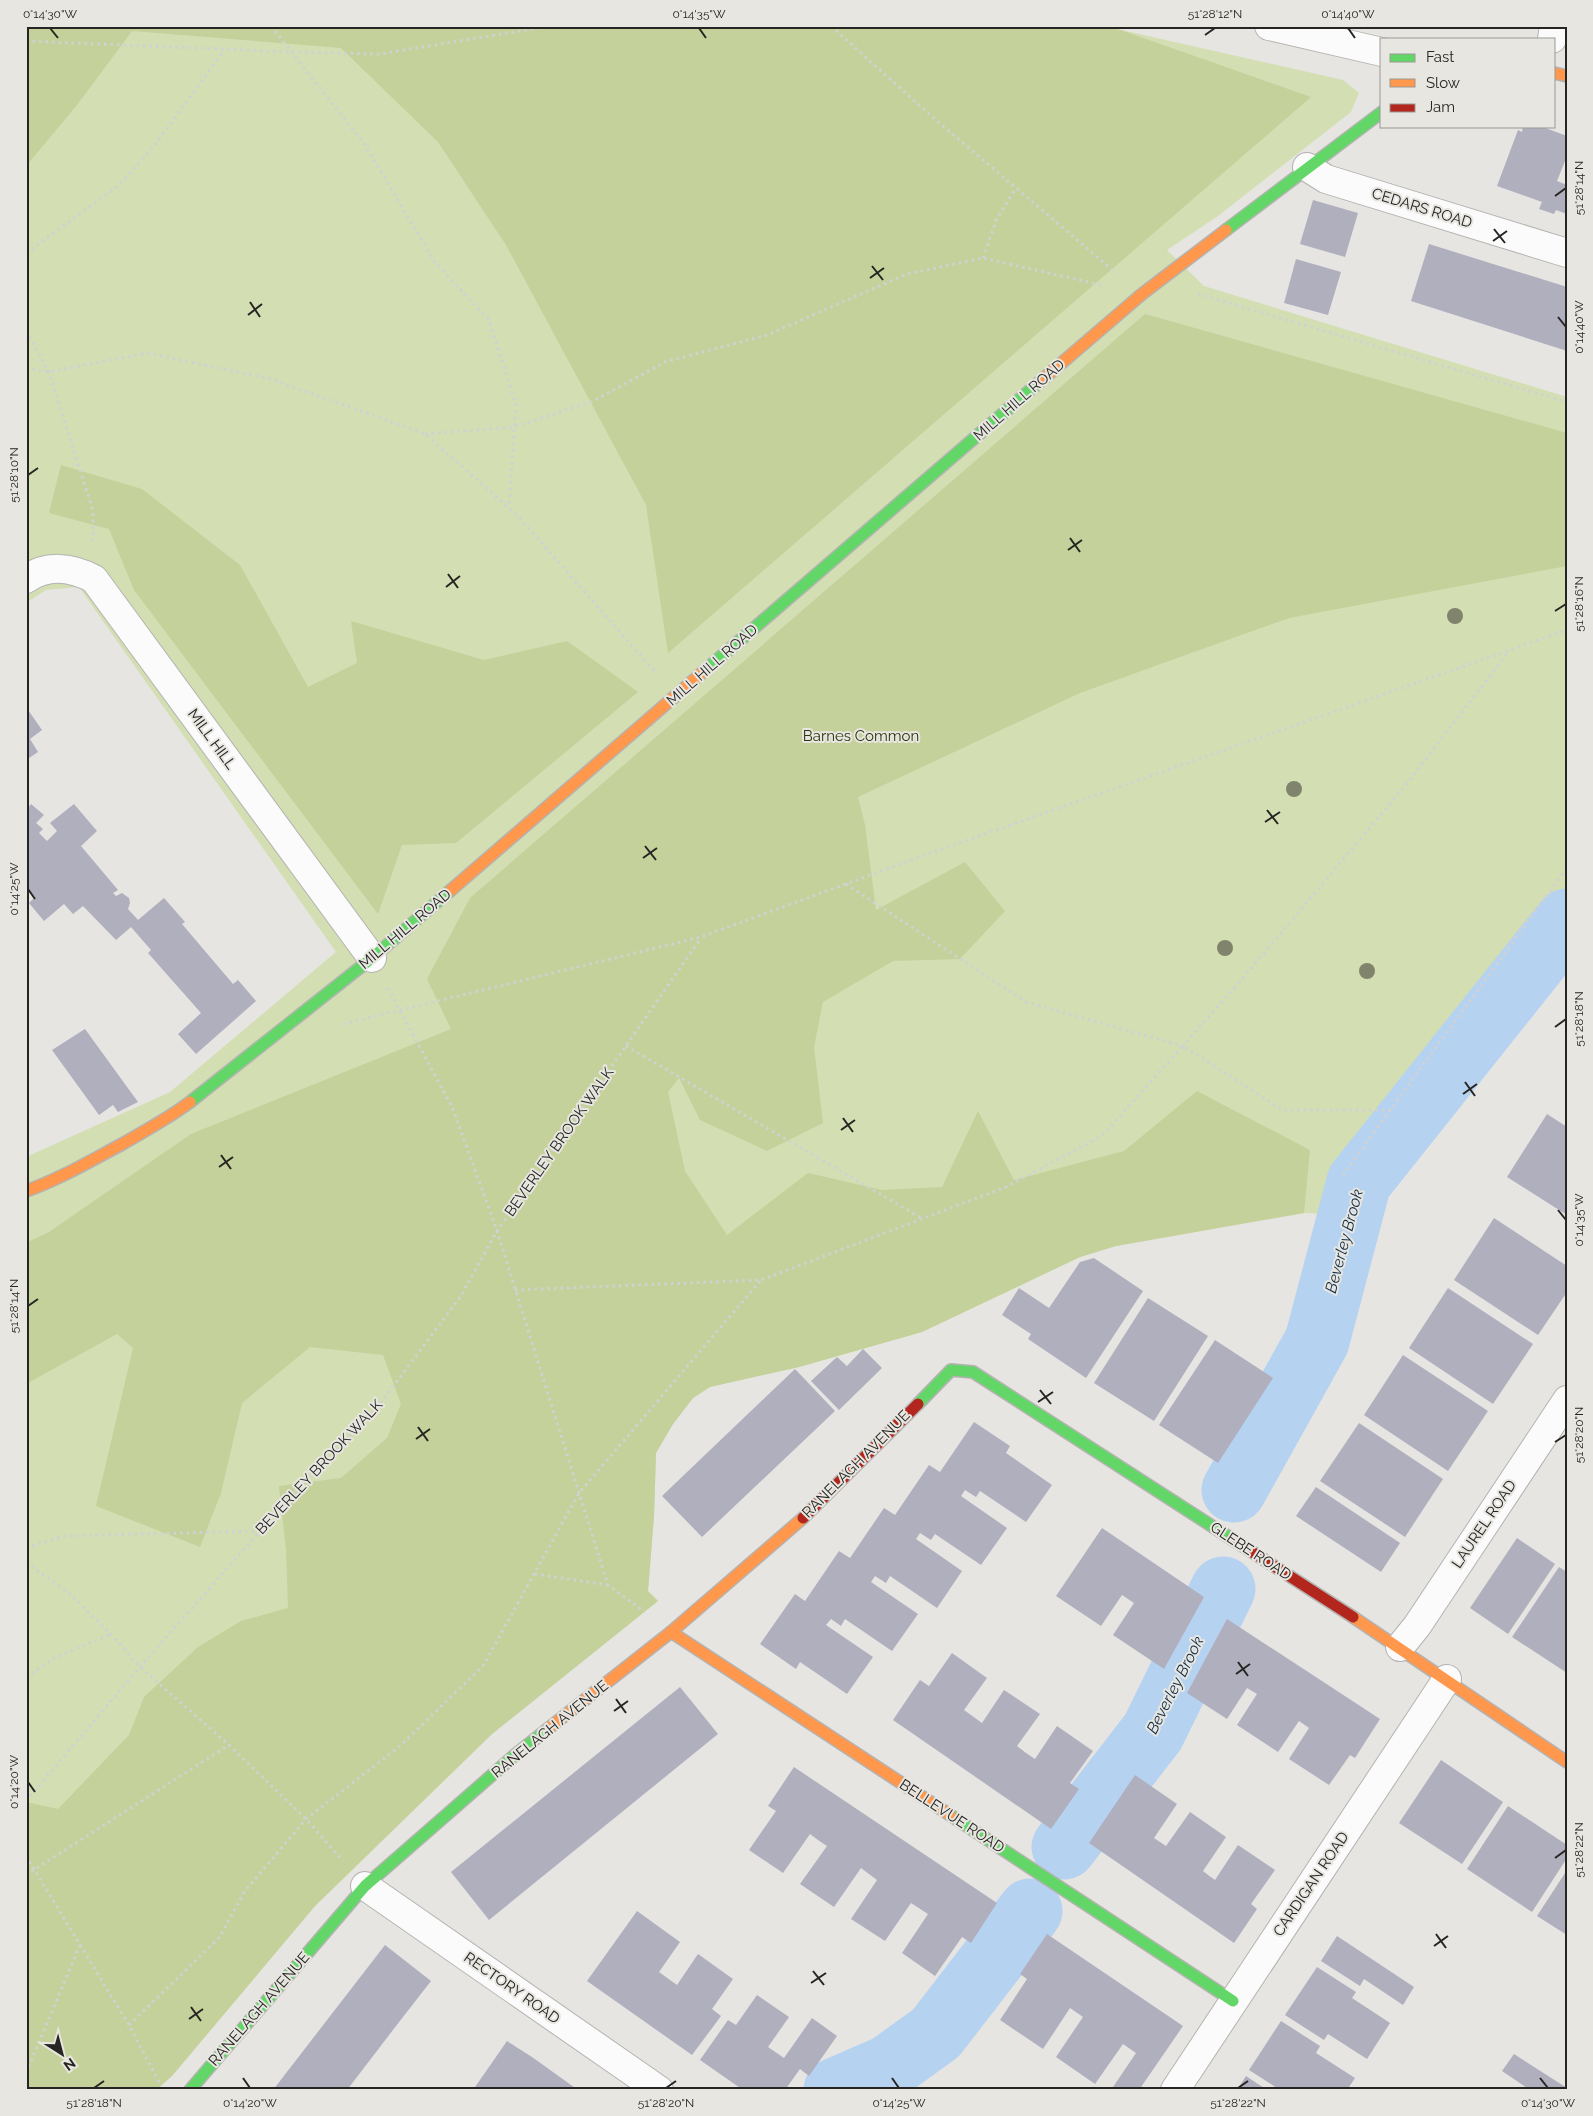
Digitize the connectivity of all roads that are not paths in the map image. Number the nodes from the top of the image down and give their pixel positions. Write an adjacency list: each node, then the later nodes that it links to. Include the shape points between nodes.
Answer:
1 (1269, 26): 2 (street)
2 (1380, 52)
3 (1380, 113): 4 (street, MILL HILL ROAD)
4 (1307, 167): 5 (street, CEDARS ROAD, via 1326,179); 7 (street, MILL HILL ROAD, via 1142,294)
5 (1567, 253)
6 (26, 578): 7 (street, MILL HILL, via 44,569 59,569 78,570 94,579)
7 (372, 958): 8 (street, MILL HILL ROAD, via 174,1114 98,1157)
8 (26, 1192)
9 (931, 1389): 11 (street, RANELAGH AVENUE, via 810,1512); 12 (street, GLEBE ROAD, via 951,1370 973,1372)
10 (1567, 1400): 12 (street, LAUREL ROAD)
11 (672, 1632): 15 (street, RANELAGH AVENUE, via 515,1755); 16 (street, BELLEVUE ROAD)
12 (1400, 1647): 13 (street, GLEBE ROAD)
13 (1447, 1678): 14 (street, GLEBE ROAD); 16 (street, CARDIGAN ROAD)
14 (1567, 1762)
15 (366, 1886): 17 (street, RANELAGH AVENUE); 18 (street, RECTORY ROAD)
16 (1233, 2001): 19 (street, CARDIGAN ROAD)
17 (190, 2090)
18 (659, 2090)
19 (1175, 2090)

